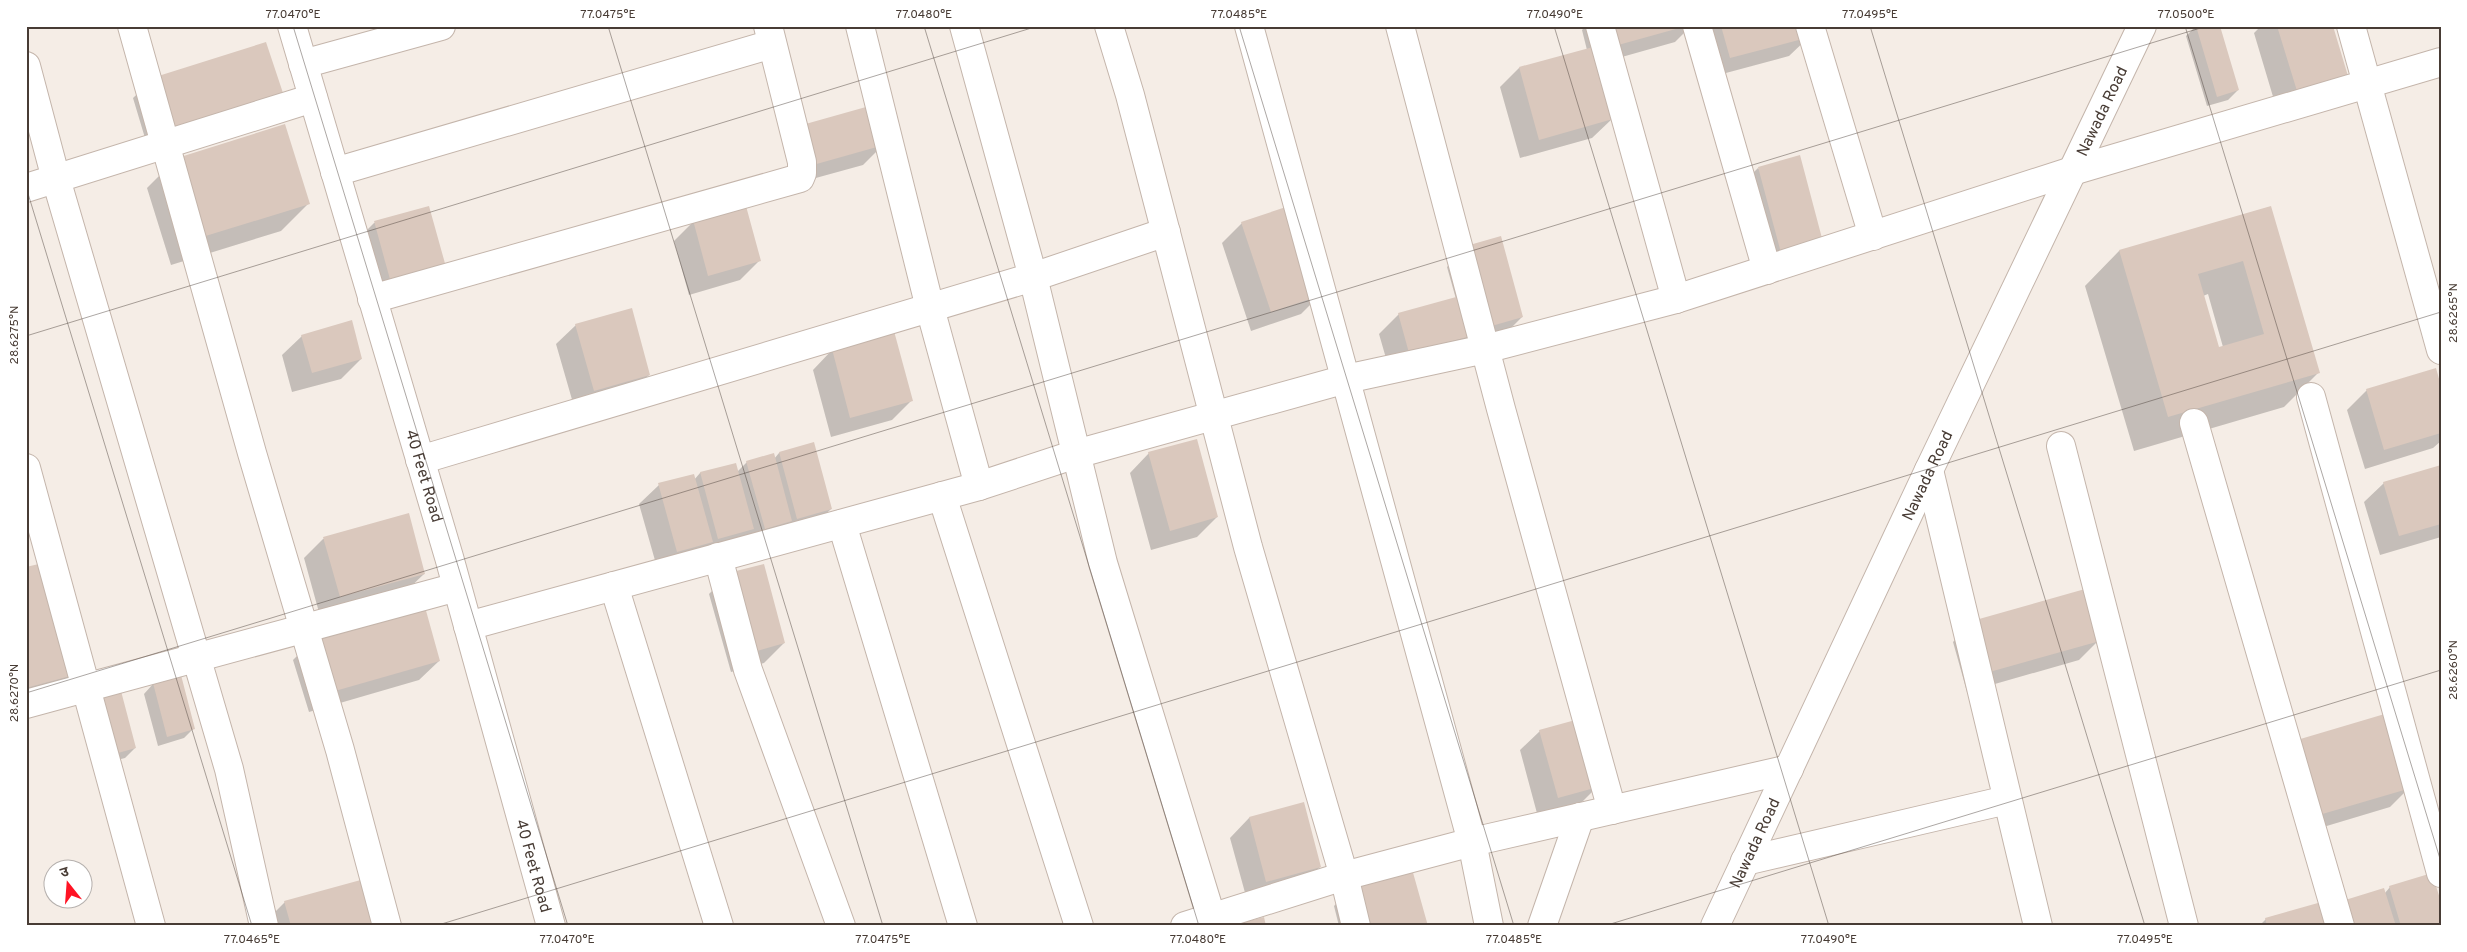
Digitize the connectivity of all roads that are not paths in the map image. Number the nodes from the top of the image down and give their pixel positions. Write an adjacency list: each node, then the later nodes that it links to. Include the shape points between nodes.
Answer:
1 (132, 26): 20 (street)
2 (292, 26): 16 (street, 40 Feet Road)
3 (441, 26): 16 (street)
4 (860, 26): 31 (street)
5 (964, 26): 28 (street)
6 (1109, 26): 25 (street)
7 (1249, 26): 34 (street)
8 (1400, 26): 32 (street)
9 (1600, 26): 30 (street)
10 (1697, 26): 27 (street)
11 (1810, 26): 26 (street)
12 (2142, 26): 21 (street, Nawada Road)
13 (2351, 26): 18 (street)
14 (770, 35): 22 (street); 29 (street, via 802,162 800,178)
15 (2441, 62): 18 (street)
16 (303, 64): 19 (street, 40 Feet Road)
17 (26, 66): 23 (street)
18 (2367, 84): 21 (street); 33 (street)
19 (313, 98): 20 (street); 22 (street, 40 Feet Road)
20 (165, 144): 23 (street); 50 (street)
21 (2072, 171): 26 (street); 42 (street, Nawada Road)
22 (335, 172): 29 (street, 40 Feet Road)
23 (56, 179): 24 (street); 51 (street)
24 (26, 188)
25 (1166, 232): 28 (street); 36 (street)
26 (1873, 236): 27 (street)
27 (1767, 270): 30 (street)
28 (1032, 278): 31 (street); 39 (street)
29 (372, 299): 40 (street, 40 Feet Road)
30 (1676, 299): 32 (street)
31 (930, 308): 40 (street); 43 (street)
32 (1485, 349): 34 (street); 56 (street)
33 (2441, 350)
34 (1346, 379): 36 (street); 58 (street)
35 (2310, 397): 60 (street)
36 (1214, 417): 39 (street); 61 (street, via 1248,547)
37 (2194, 423): 78 (street)
38 (2061, 446): 77 (street)
39 (1076, 454): 43 (street); 62 (street, via 1104,563)
40 (420, 460): 48 (street, 40 Feet Road)
41 (26, 468): 52 (street)
42 (1929, 470): 54 (street, Nawada Road); 55 (street)
43 (979, 486): 44 (street)
44 (942, 496): 45 (street); 71 (street)
45 (842, 524): 46 (street); 70 (street)
46 (718, 557): 47 (street); 69 (street, via 748,670)
47 (614, 586): 49 (street); 68 (street)
48 (457, 587): 49 (street, 40 Feet Road); 50 (street)
49 (468, 626): 67 (street, 40 Feet Road)
50 (304, 628): 51 (street); 66 (street)
51 (197, 657): 52 (street); 65 (street, via 230,769)
52 (86, 688): 53 (street); 64 (street)
53 (26, 704)
54 (1788, 769): 56 (street); 59 (street, Nawada Road)
55 (2007, 800): 59 (street); 63 (street)
56 (1612, 810): 57 (street)
57 (1580, 817): 58 (street); 75 (street)
58 (1472, 842): 61 (street); 74 (street)
59 (1745, 861): 76 (street, Nawada Road)
60 (2441, 873)
61 (1344, 876): 62 (street); 73 (street)
62 (1212, 922): 72 (street)
63 (2035, 925)
64 (151, 926)
65 (264, 926)
66 (387, 926)
67 (551, 926)
68 (719, 926)
69 (841, 926)
70 (963, 926)
71 (1079, 926)
72 (1185, 926)
73 (1356, 926)
74 (1489, 926)
75 (1542, 926)
76 (1715, 926)
77 (2184, 926)
78 (2340, 926)

